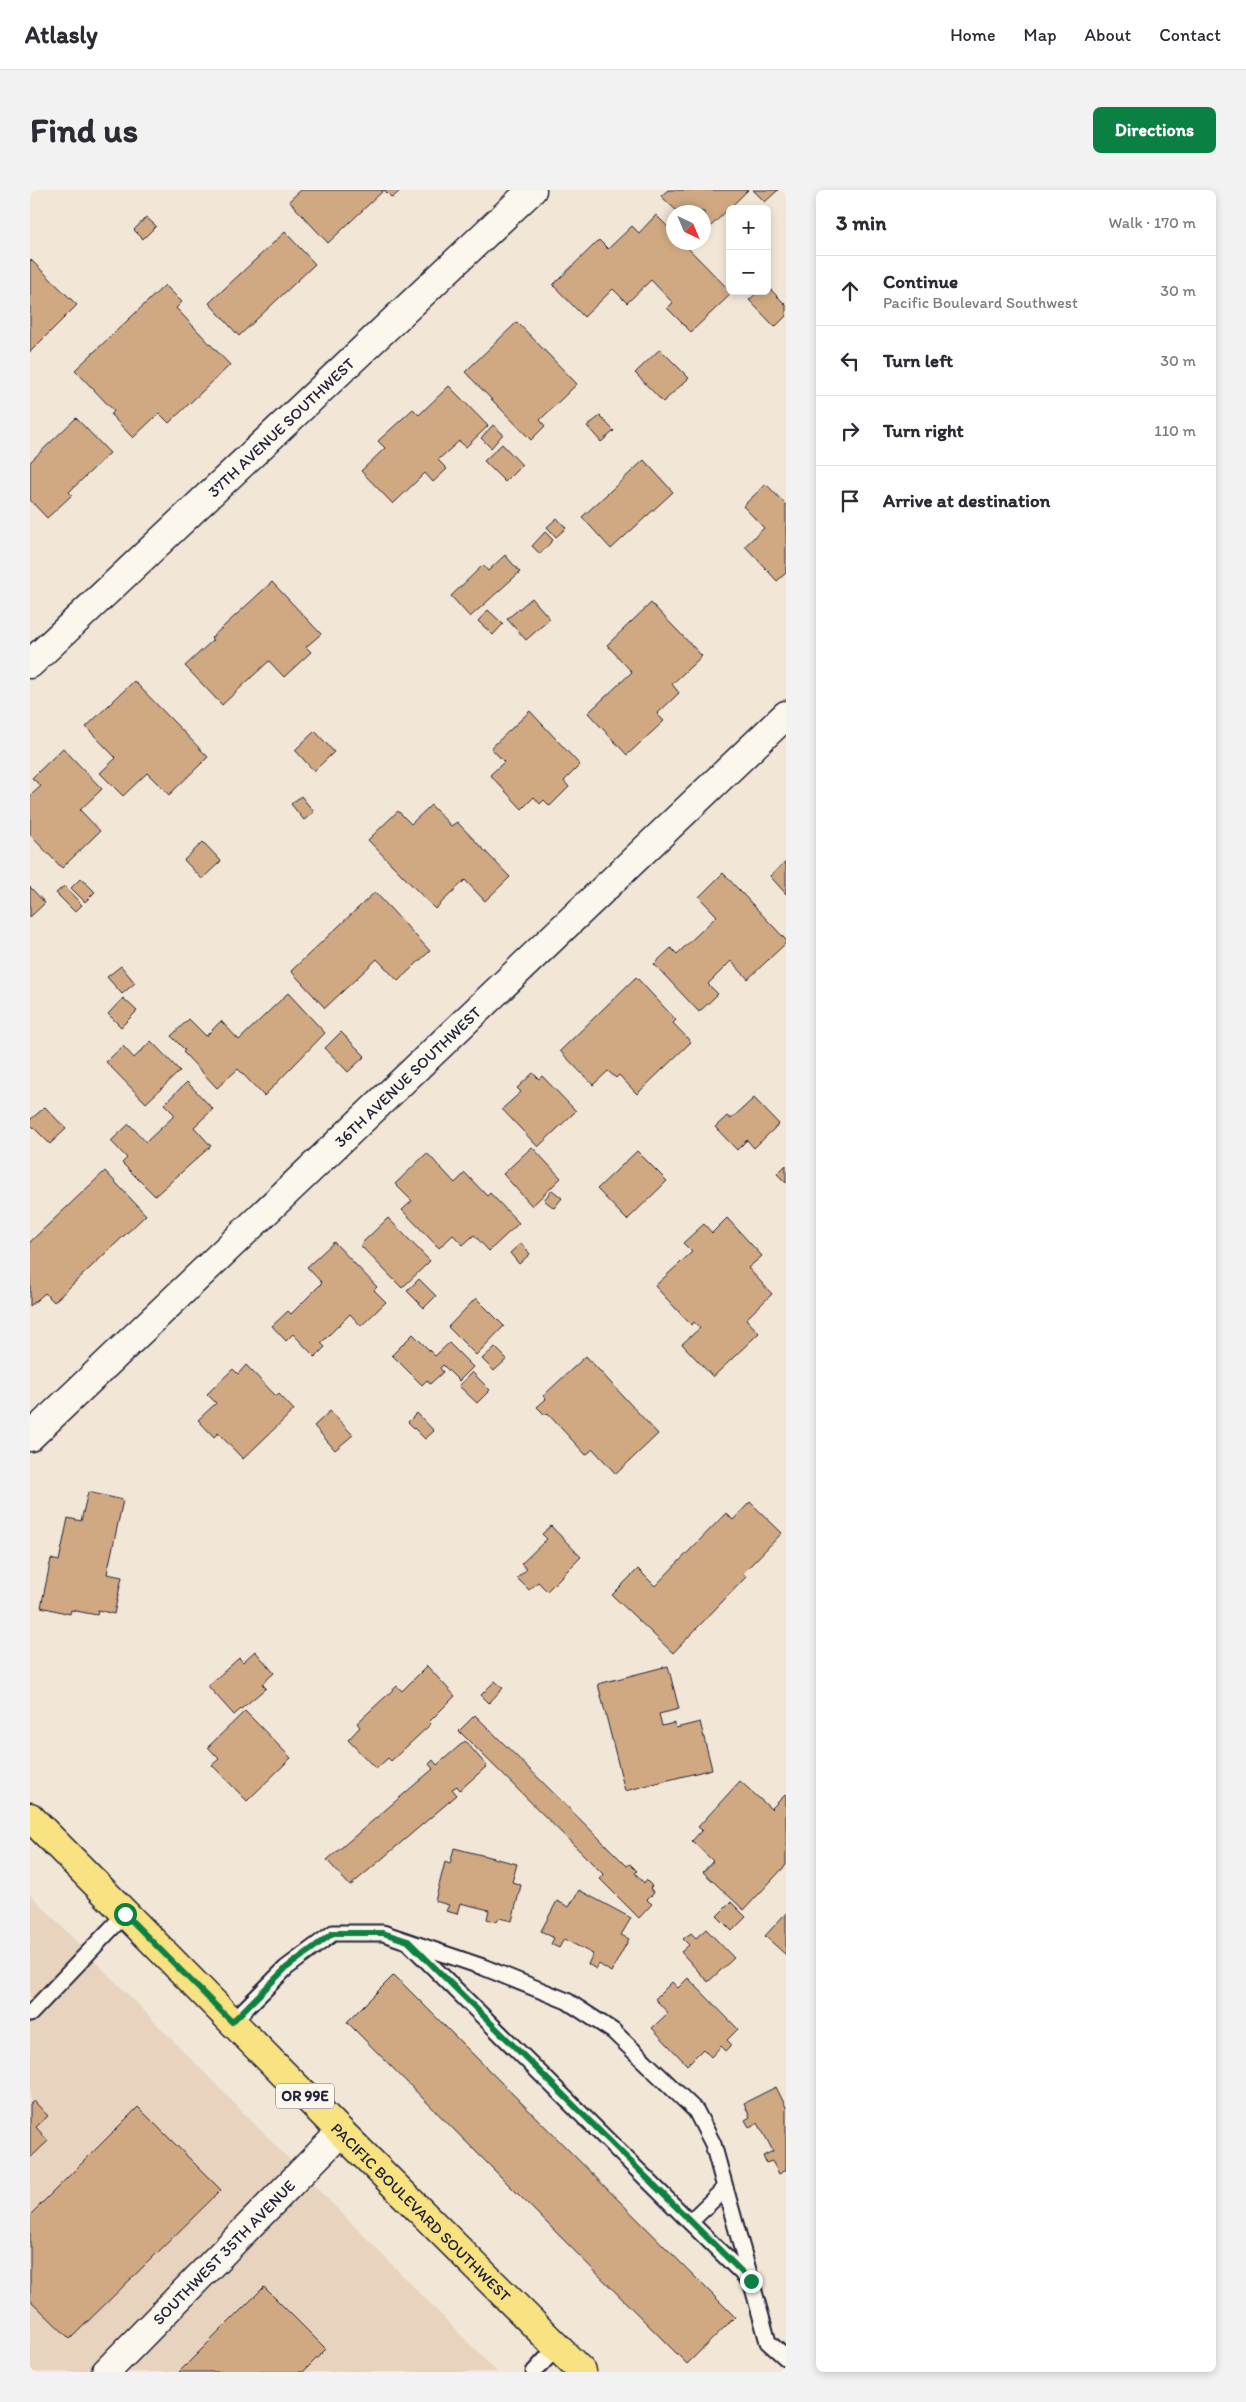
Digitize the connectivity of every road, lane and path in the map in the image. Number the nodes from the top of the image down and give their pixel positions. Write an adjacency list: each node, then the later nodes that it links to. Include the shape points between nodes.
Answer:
1 (532, 190): 2 (street, 37TH AVENUE SOUTHWEST)
2 (30, 664)
3 (786, 715): 4 (street, 36TH AVENUE SOUTHWEST)
4 (30, 1437)
5 (30, 1817): 6 (main road, PACIFIC BOULEVARD SOUTHWEST / OR 99E)
6 (125, 1914): 8 (lane); 9 (main road, PACIFIC BOULEVARD SOUTHWEST / OR 99E)
7 (408, 1941): 9 (lane, via 383,1933 333,1933 286,1968); 11 (lane, via 567,2001 613,2031 696,2111 712,2144); 12 (lane)
8 (30, 2014)
9 (232, 2022): 10 (main road, PACIFIC BOULEVARD SOUTHWEST / OR 99E)
10 (341, 2132): 14 (main road, PACIFIC BOULEVARD SOUTHWEST / OR 99E); 16 (street, SOUTHWEST 35TH AVENUE)
11 (725, 2188): 12 (lane); 13 (lane)
12 (690, 2222): 13 (lane)
13 (751, 2281): 15 (lane, via 768,2342)
14 (557, 2347): 17 (lane); 18 (main road, PACIFIC BOULEVARD SOUTHWEST / OR 99E)
15 (786, 2358)
16 (106, 2372)
17 (534, 2372)
18 (582, 2372)

